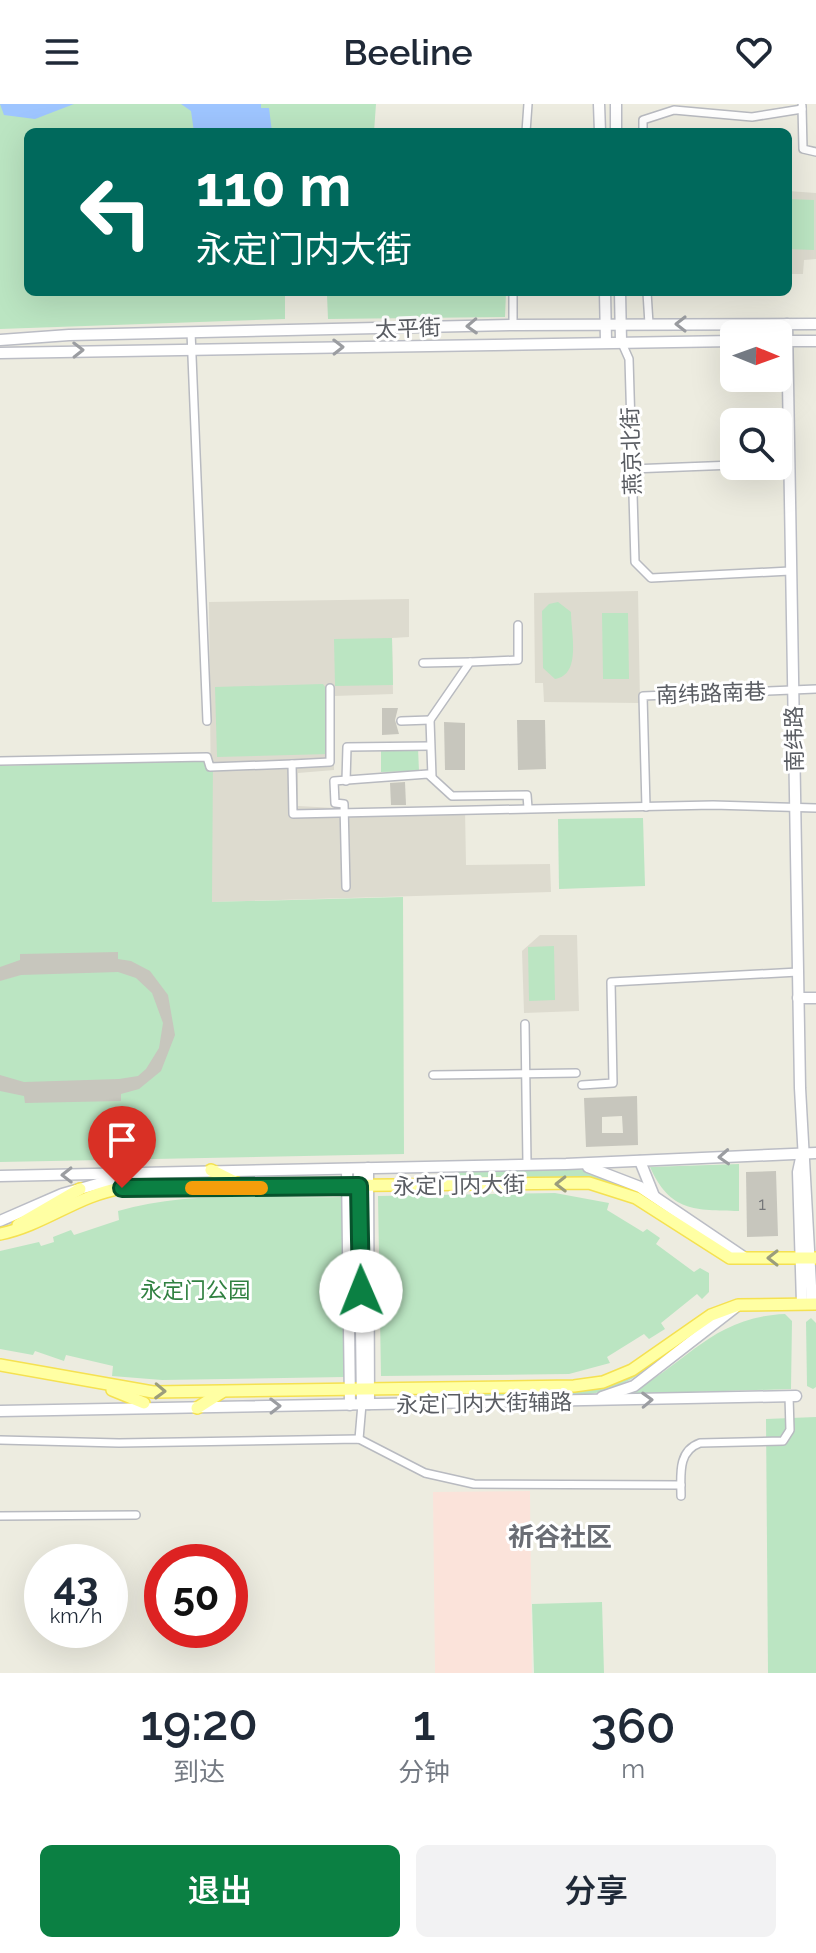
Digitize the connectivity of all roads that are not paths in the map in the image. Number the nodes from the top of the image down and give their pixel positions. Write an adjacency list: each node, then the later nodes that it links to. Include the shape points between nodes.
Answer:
1 (528, 104): 6 (street)
2 (599, 104): 7 (street)
3 (616, 104): 8 (street)
4 (802, 106): 5 (street, via 752,117); 10 (street, via 803,149)
5 (674, 107): 9 (street, via 643,120)
6 (526, 128)
7 (600, 128)
8 (616, 128)
9 (643, 128)
10 (816, 152)
11 (513, 296): 21 (street)
12 (605, 296): 15 (street)
13 (620, 296): 16 (street)
14 (647, 296): 17 (street)
15 (606, 324): 16 (street, 太平街); 21 (street, 太平街); 28 (street)
16 (621, 324): 17 (street, 太平街); 25 (street)
17 (649, 324): 18 (street, 太平街, one-way to 17)
18 (720, 324)
19 (792, 324): 20 (street, 太平街)
20 (816, 324)
21 (513, 325): 22 (street, 太平街, one-way to 22)
22 (191, 332): 23 (street, 太平街); 29 (street)
23 (0, 340)
24 (792, 340): 27 (street)
25 (621, 341): 26 (street, 太平街); 28 (street, 太平街); 32 (street, 燕京北街, via 629,359)
26 (720, 341)
27 (816, 341)
28 (606, 342): 29 (street, 太平街, one-way to 28)
29 (192, 348): 30 (street, 太平街, one-way to 29); 42 (street)
30 (0, 353)
31 (720, 466): 32 (street)
32 (631, 469): 34 (street, 燕京北街, via 635,562 651,578)
33 (785, 480): 34 (street, 南纬路)
34 (790, 571): 40 (street, 南纬路)
35 (518, 625): 36 (street, via 518,660)
36 (470, 662): 37 (street); 41 (street)
37 (423, 663)
38 (330, 688): 46 (street, via 330,762)
39 (816, 689): 40 (street)
40 (793, 690): 49 (street, 南纬路南巷, via 643,696); 50 (street, 南纬路)
41 (430, 720): 43 (street); 44 (street)
42 (207, 721)
43 (401, 721)
44 (430, 746): 47 (street); 48 (street, via 347,747)
45 (0, 761): 46 (street, via 207,757 210,767)
46 (292, 764): 53 (street, via 293,814)
47 (432, 777): 48 (street, via 381,775); 51 (street, via 452,796 527,795)
48 (346, 781): 53 (street, via 334,781 335,803 344,804)
49 (646, 807): 50 (street); 51 (street)
50 (795, 807): 52 (street); 55 (street, 南纬路)
51 (528, 808): 53 (street)
52 (816, 808)
53 (344, 813): 54 (street)
54 (346, 887)
55 (798, 972): 56 (street, 南纬路); 62 (street, via 611,982 613,1083)
56 (798, 998): 57 (street); 64 (street, 南纬路)
57 (816, 998)
58 (525, 1024): 60 (street)
59 (576, 1073): 60 (street)
60 (525, 1074): 61 (street); 66 (street)
61 (433, 1075)
62 (582, 1085)
63 (816, 1153): 64 (street)
64 (802, 1154): 65 (street, one-way to 65); 78 (street, 南纬路)
65 (640, 1161): 67 (street); 75 (street)
66 (527, 1164): 67 (street); 68 (street)
67 (566, 1164): 75 (street, via 614,1174)
68 (357, 1169): 69 (street); 72 (street); 72 (street)
69 (211, 1170): 70 (street); 73 (main road)
70 (135, 1173): 71 (street, one-way to 71); 74 (street)
71 (0, 1176)
72 (357, 1186): 73 (main road, 永定门内大街); 76 (main road, 永定门内大街, one-way to 72, via 589,1183); 83 (street); 83 (street)
73 (247, 1188): 77 (main road, 永定门内大街, via 94,1192 31,1226)
74 (80, 1189): 77 (main road)
75 (654, 1196): 76 (street)
76 (679, 1220): 78 (main road, 永定门内大街, one-way to 76, via 730,1258)
77 (2, 1229)
78 (810, 1258): 79 (street, 南纬路)
79 (810, 1304): 80 (main road, via 738,1305 711,1315)
80 (681, 1344): 83 (main road, via 590,1385); 86 (street, via 634,1386)
81 (0, 1365): 82 (main road)
82 (100, 1384): 84 (main road, one-way to 84, via 153,1392); 87 (main road)
83 (359, 1391): 84 (main road); 88 (street); 88 (street)
84 (223, 1392): 90 (main road)
85 (793, 1396): 86 (street, 永定门内大街辅路, one-way to 85); 94 (street, via 785,1439 696,1444 684,1456)
86 (576, 1402): 88 (street, 永定门内大街辅路)
87 (144, 1403): 89 (street)
88 (359, 1404): 90 (street, 永定门内大街辅路, one-way to 88); 92 (street)
89 (171, 1407): 90 (street, 永定门内大街辅路); 91 (street)
90 (197, 1408)
91 (0, 1411)
92 (359, 1436): 93 (street, via 119,1443); 94 (street, via 425,1473 474,1484)
93 (0, 1440)
94 (681, 1485): 95 (street)
95 (681, 1496)
96 (136, 1515): 97 (street)
97 (0, 1516)

